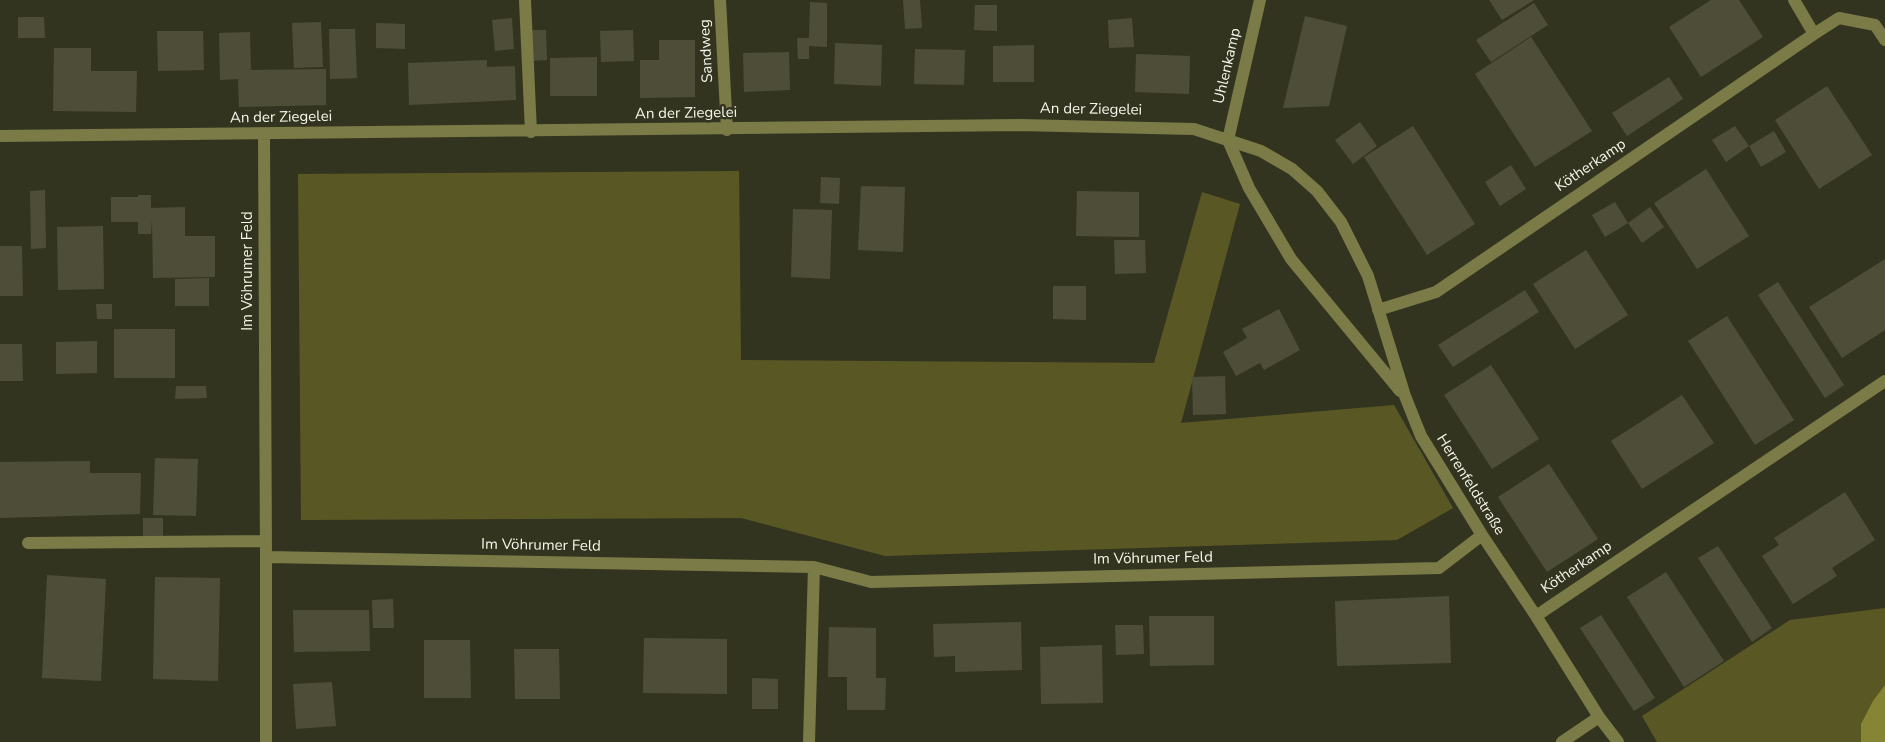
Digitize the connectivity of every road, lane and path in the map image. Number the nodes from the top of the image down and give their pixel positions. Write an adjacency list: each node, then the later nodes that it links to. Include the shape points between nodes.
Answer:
1 (525, 0): 8 (street)
2 (720, 0): 7 (street, Sandweg)
3 (1260, 0): 11 (street, Uhlenkamp)
4 (1794, 0): 5 (street)
5 (1814, 34): 6 (street, Kötherkamp, via 1839,18 1875,25); 13 (street, Kötherkamp, via 1436,292)
6 (1885, 40)
7 (728, 130): 8 (street, An der Ziegelei); 11 (street, An der Ziegelei, via 1019,125 1156,127 1194,129)
8 (531, 132): 9 (street, An der Ziegelei)
9 (264, 135): 10 (street, An der Ziegelei); 17 (street, Im Vöhrumer Feld)
10 (0, 136)
11 (1228, 140): 12 (street, An der Ziegelei, via 1261,151 1292,169 1317,191); 15 (street, via 1249,188 1291,259)
12 (1341, 222): 13 (street, Herrenfeldstraße, via 1368,276)
13 (1378, 310): 15 (street, Herrenfeldstraße)
14 (1885, 381): 21 (street, Kötherkamp)
15 (1405, 396): 16 (street, Herrenfeldstraße, via 1421,436)
16 (1482, 535): 20 (street, Im Vöhrumer Feld, via 1439,568 871,582); 21 (street, Herrenfeldstraße)
17 (266, 541): 18 (street); 19 (street, Im Vöhrumer Feld)
18 (28, 543)
19 (266, 557): 20 (street, Im Vöhrumer Feld); 23 (street, Im Vöhrumer Feld)
20 (814, 567): 24 (street)
21 (1536, 616): 22 (street, Herrenfeldstraße)
22 (1599, 716): 25 (street); 26 (street, Herrenfeldstraße)
23 (266, 742)
24 (809, 742)
25 (1562, 742)
26 (1618, 742)

